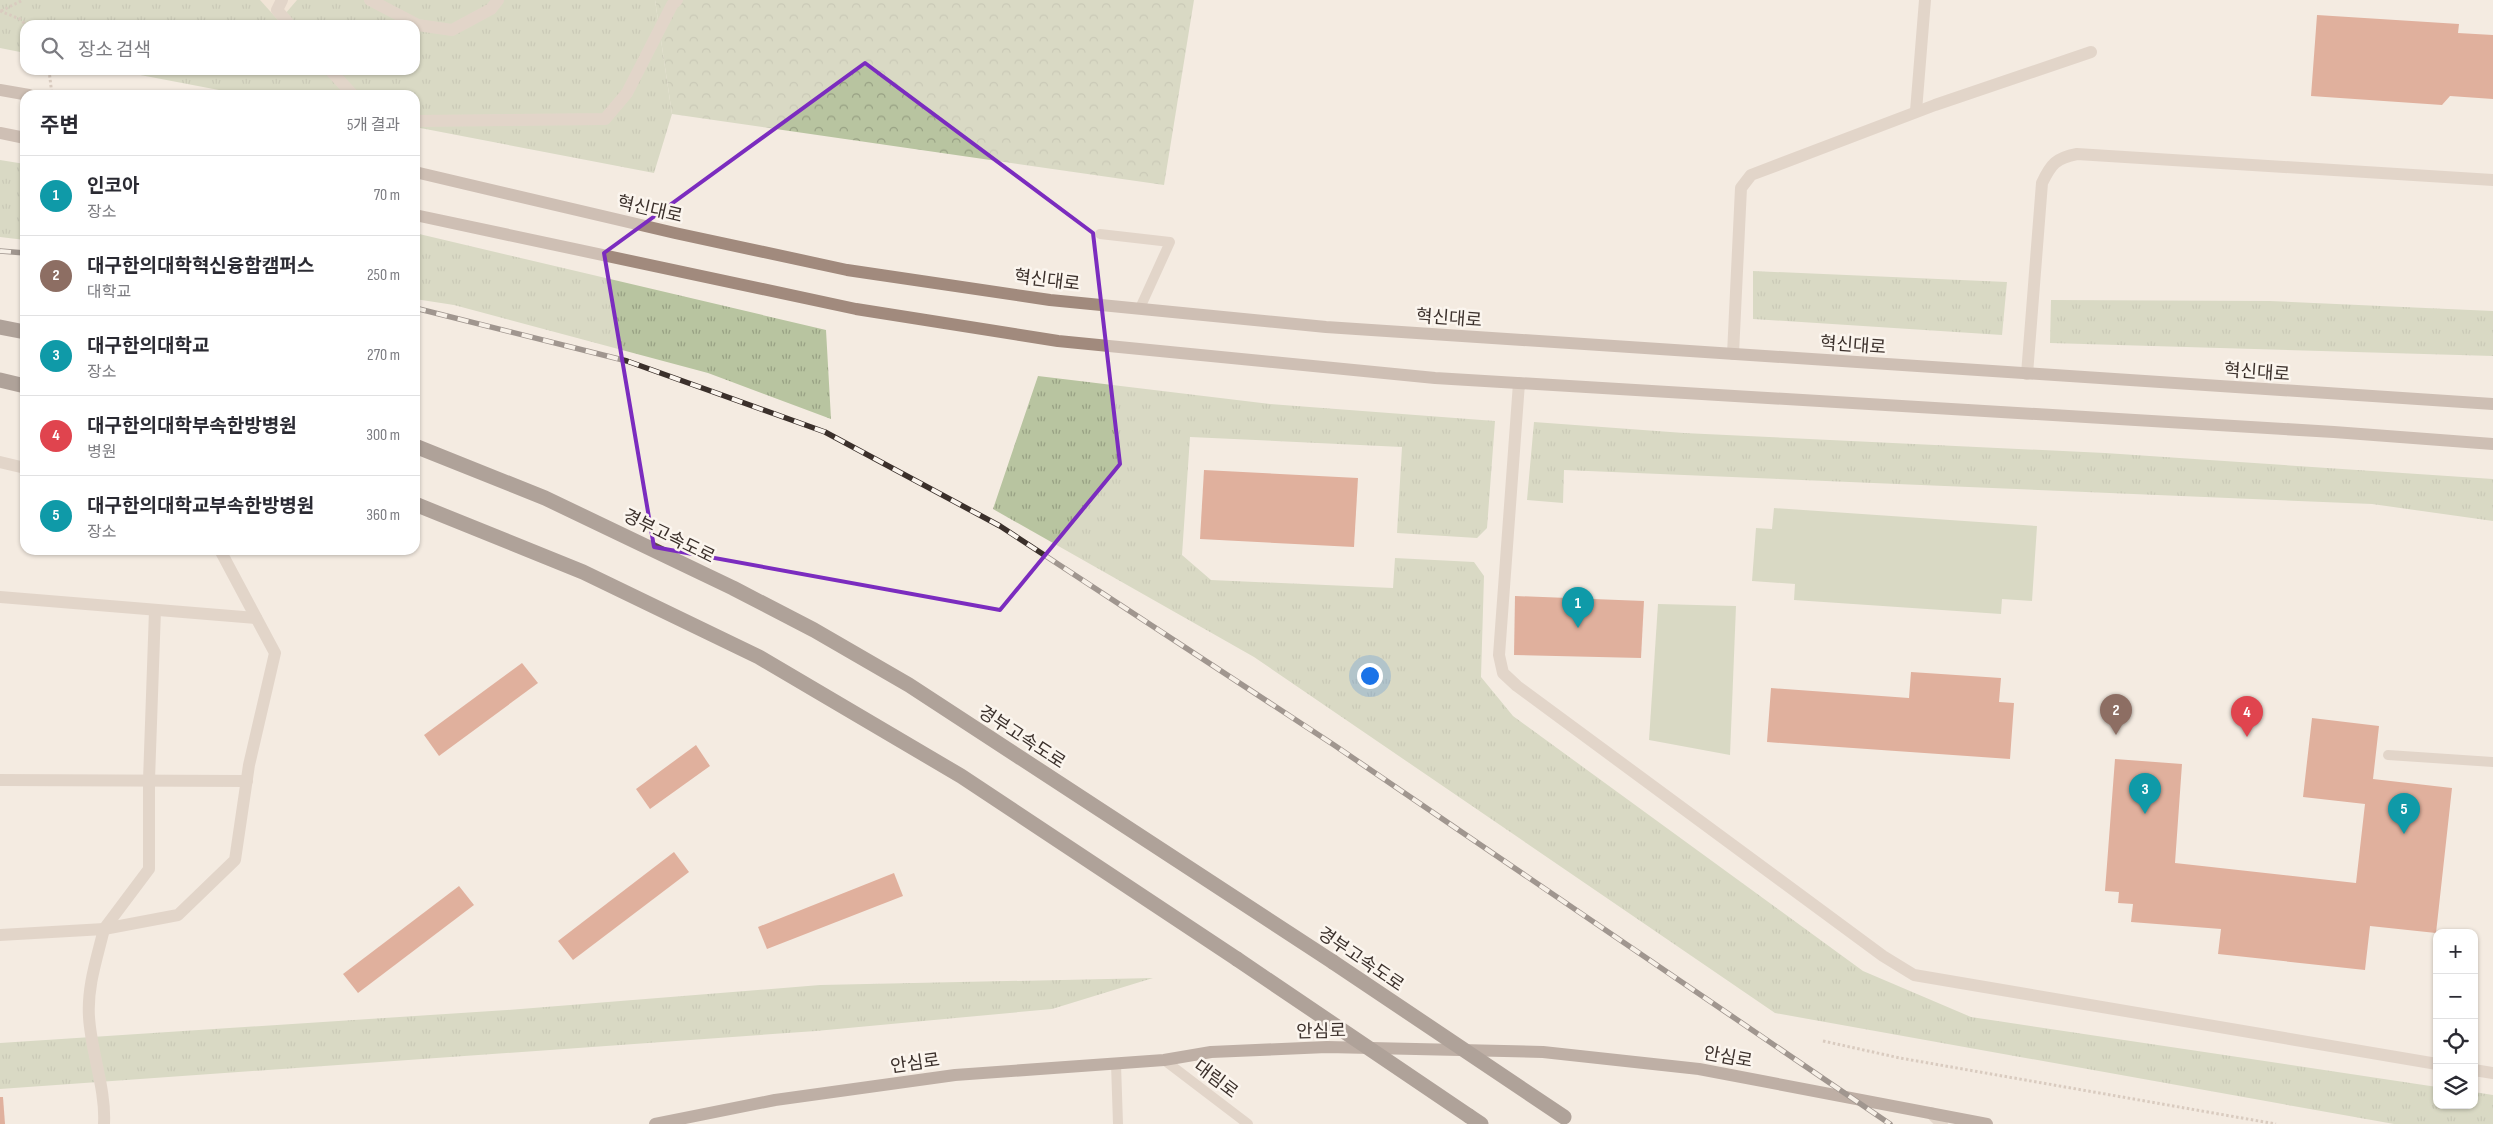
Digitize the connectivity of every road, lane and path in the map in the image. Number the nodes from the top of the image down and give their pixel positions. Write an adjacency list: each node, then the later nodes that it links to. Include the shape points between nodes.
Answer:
1 (23, 0): 7 (path)
2 (282, 0): 9 (street, via 277,10)
3 (370, 0): 10 (street)
4 (498, 0): 11 (street, via 491,9 452,30)
5 (678, 0): 20 (street, via 672,5 627,93 604,119)
6 (1925, 0): 19 (street)
7 (0, 11): 8 (path)
8 (21, 20)
9 (286, 20)
10 (408, 20)
11 (420, 25)
12 (2091, 52): 19 (street)
13 (50, 75): 16 (path)
14 (335, 75): 17 (street)
15 (0, 90): 18 (main road)
16 (51, 90)
17 (348, 90)
18 (20, 94)
19 (1916, 112): 30 (street, via 1751,175 1742,188)
20 (420, 121)
21 (0, 133): 22 (main road)
22 (20, 137)
23 (420, 173): 27 (main road, 혁신대로, via 674,234 847,270 1050,300)
24 (2493, 180): 31 (street, via 2077,154 2061,157 2049,168 2042,183)
25 (420, 216): 33 (main road, via 856,309 1058,341 1435,378)
26 (1100, 234): 27 (lane, via 1170,242)
27 (1140, 308): 30 (main road, 혁신대로, via 1326,327)
28 (0, 326): 29 (highway)
29 (20, 331)
30 (1734, 354): 31 (main road, 혁신대로)
31 (2026, 374): 35 (main road, 혁신대로)
32 (0, 380): 34 (highway)
33 (1519, 383): 36 (main road); 54 (street, via 1499,655 1503,673 1524,692 1883,956 1914,975)
34 (20, 385)
35 (2493, 404)
36 (2493, 444)
37 (420, 448): 60 (highway, 경부고속도로, bridge, via 545,498 814,630 916,690 1333,962)
38 (0, 462): 39 (street)
39 (20, 467)
40 (420, 506): 59 (highway, bridge, via 583,572 759,657 961,776)
41 (223, 555): 44 (street)
42 (0, 597): 43 (street)
43 (155, 610): 44 (street); 48 (street)
44 (256, 618): 49 (street, via 275,653)
45 (2388, 756): 46 (lane)
46 (2493, 762)
47 (0, 780): 48 (street)
48 (149, 780): 49 (street); 50 (street, via 149,869)
49 (247, 781): 50 (street, via 235,860 178,915)
50 (104, 929): 51 (street); 61 (street, via 91,979 88,1016 103,1099)
51 (0, 935)
52 (1823, 1041): 67 (path, via 1900,1058)
53 (1164, 1060): 55 (main road, 안심로); 58 (main road, 안심로, via 1211,1052 1327,1047 1543,1052 1699,1069); 64 (lane, 대림로)
54 (2433, 1063)
55 (1116, 1064): 62 (main road, 안심로, via 955,1075 776,1100); 63 (lane)
56 (2478, 1071): 57 (street)
57 (2493, 1073)
58 (1931, 1113): 65 (street); 66 (main road, 안심로)
59 (1475, 1120)
60 (1569, 1121)
61 (104, 1124)
62 (654, 1124)
63 (1118, 1124)
64 (1248, 1124)
65 (1942, 1124)
66 (1987, 1124)
67 (2276, 1124)

